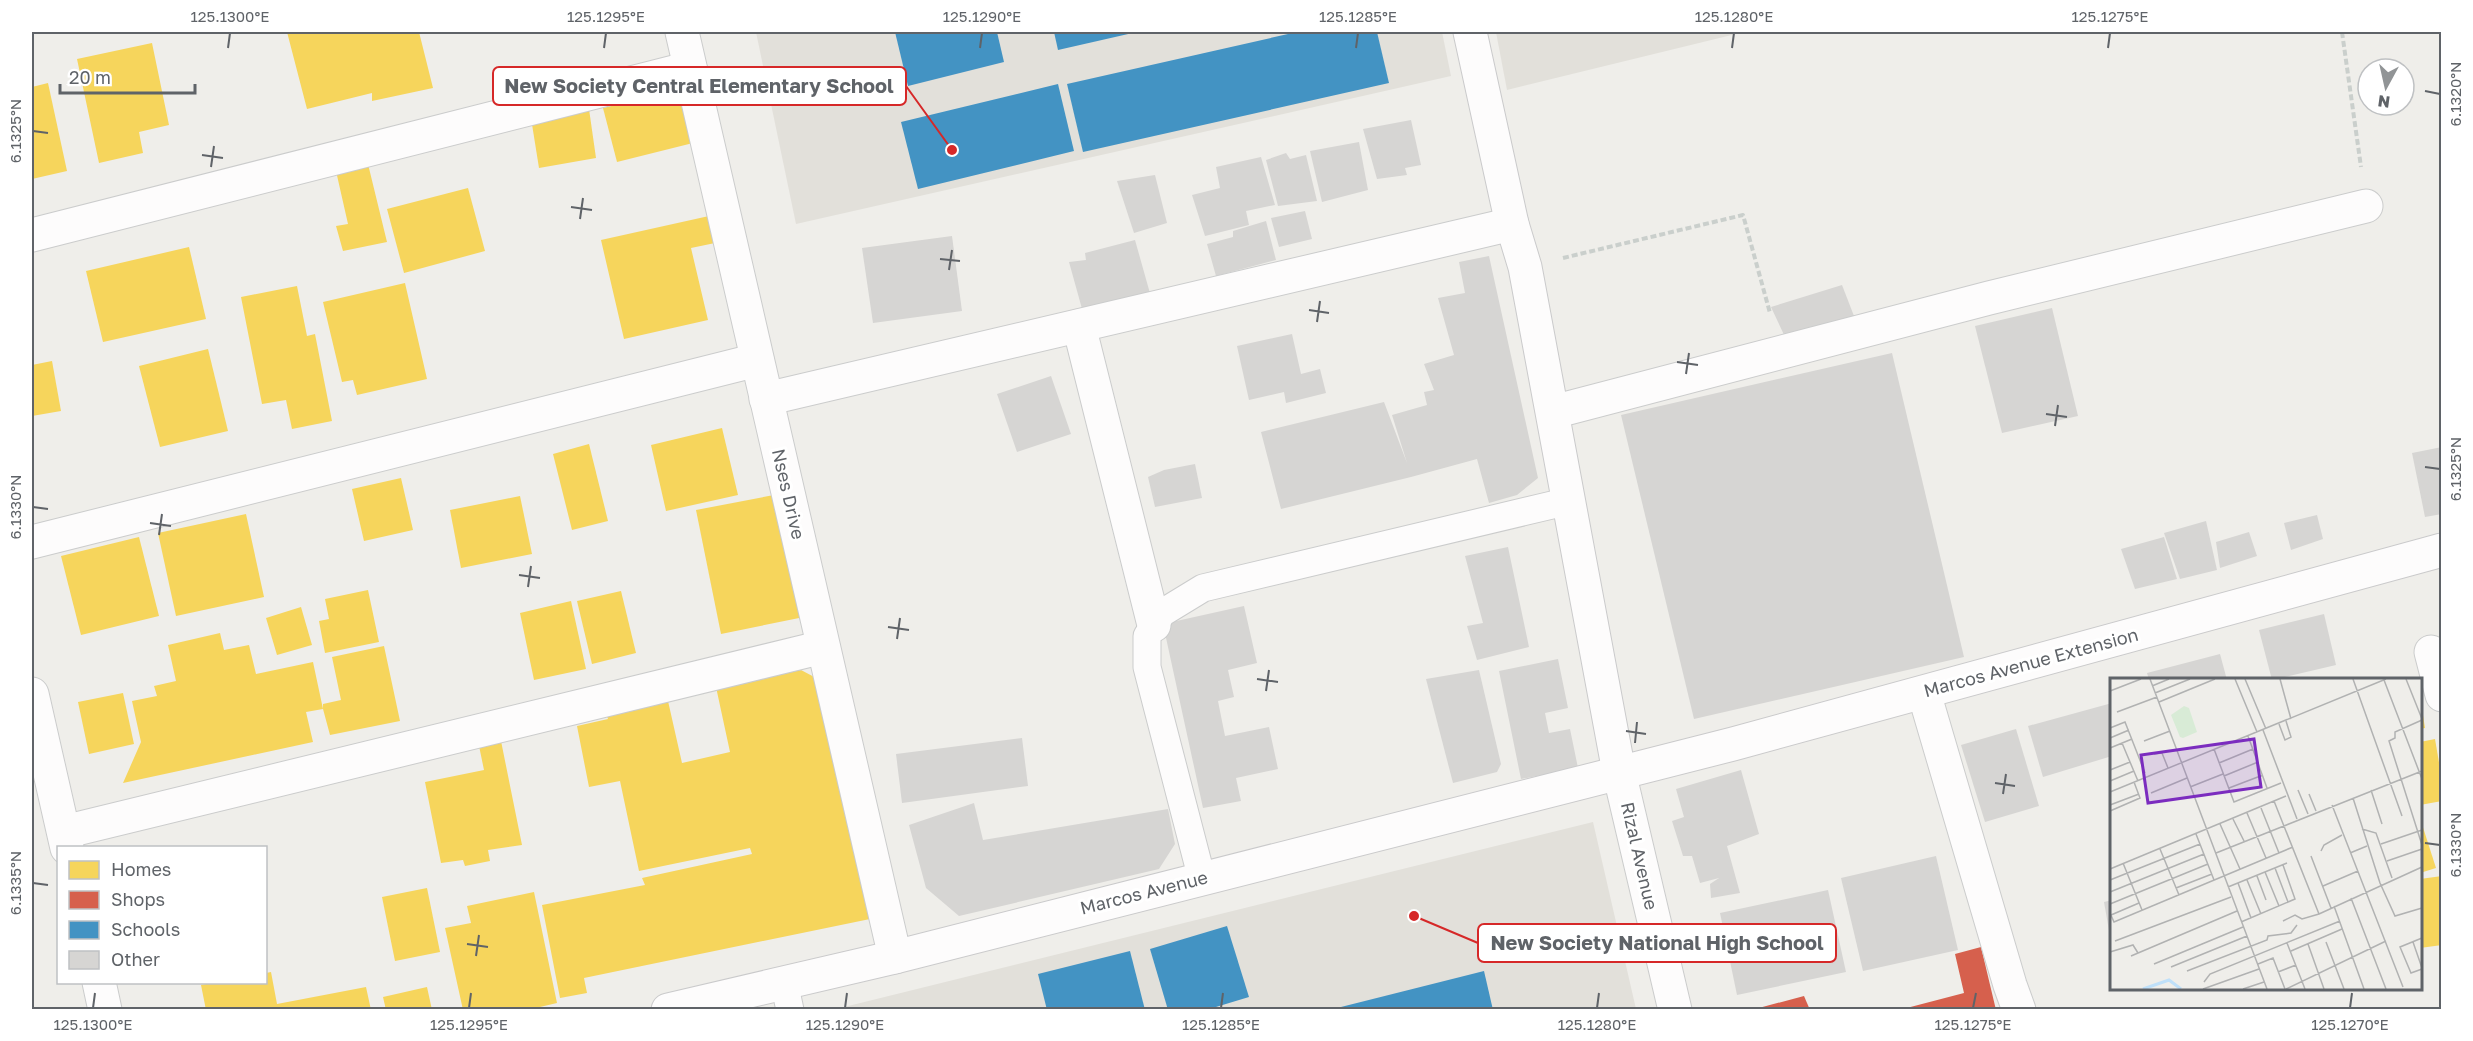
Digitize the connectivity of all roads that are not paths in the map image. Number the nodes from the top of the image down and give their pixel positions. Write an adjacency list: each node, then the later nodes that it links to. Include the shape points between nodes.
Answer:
1 (682, 32): 3 (street, Nses Drive)
2 (1470, 32): 5 (street, Rizal Avenue)
3 (690, 68): 6 (street); 8 (street, Nses Drive)
4 (2366, 206): 10 (street, via 1989,298)
5 (1512, 224): 7 (street); 10 (street, Rizal Avenue, via 1525,267)
6 (32, 235)
7 (1079, 326): 9 (street); 14 (street)
8 (757, 360): 9 (street, Nses Drive); 12 (street)
9 (766, 399): 15 (street, Nses Drive)
10 (1553, 412): 11 (street, Rizal Avenue)
11 (1569, 501): 14 (lane, via 1203,588 1161,613); 20 (street, Rizal Avenue)
12 (32, 543)
13 (2442, 550): 17 (street, Marcos Avenue Extension)
14 (1154, 625): 22 (lane, via 1147,636 1147,667)
15 (824, 647): 21 (street); 23 (street, Nses Drive)
16 (2431, 652): 19 (street)
17 (1924, 693): 20 (street, Marcos Avenue Extension); 29 (street)
18 (32, 694): 21 (street)
19 (2442, 695)
20 (1619, 772): 22 (street, Marcos Avenue); 28 (street, Rizal Avenue)
21 (66, 840)
22 (1202, 879): 23 (street, Marcos Avenue)
23 (895, 957): 25 (street, Marcos Avenue)
24 (99, 984): 26 (street)
25 (787, 996): 27 (street, Marcos Avenue)
26 (105, 1010)
27 (668, 1010)
28 (1675, 1010)
29 (2019, 1010)

